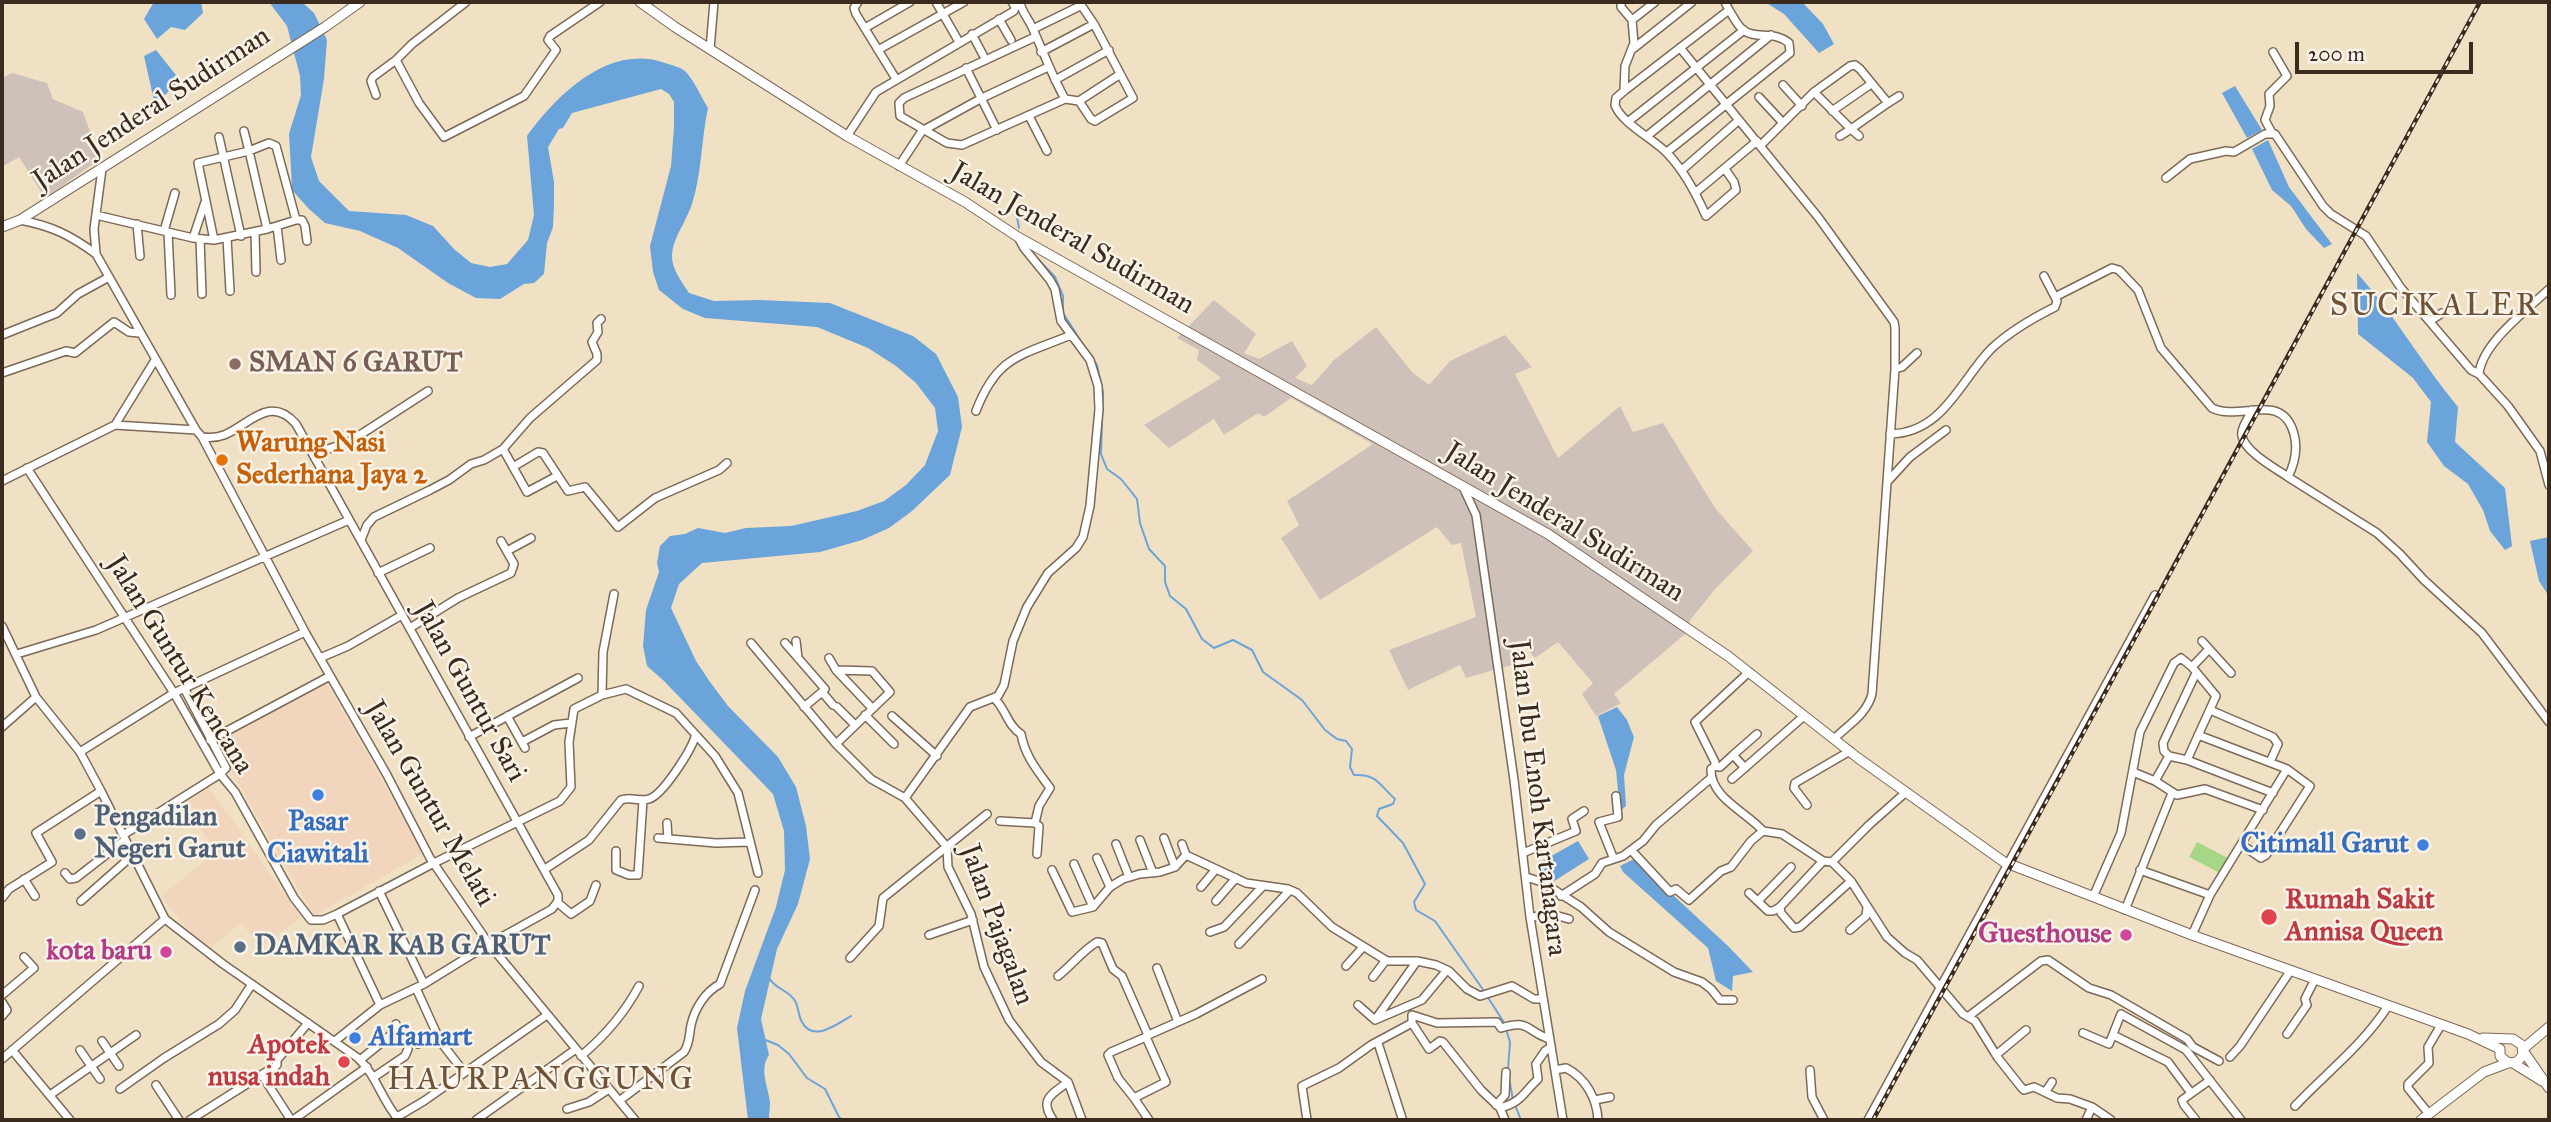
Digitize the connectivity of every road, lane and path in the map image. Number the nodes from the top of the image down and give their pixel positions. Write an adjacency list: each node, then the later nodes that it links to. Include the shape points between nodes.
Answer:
1 (360, 2): 79 (main road, Jalan Jenderal Sudirman)
2 (466, 2): 37 (street)
3 (600, 2): 37 (street, via 550,36 556,53 524,96 445,137 419,103)
4 (640, 2): 30 (main road, Jalan Jenderal Sudirman)
5 (714, 2): 30 (street)
6 (858, 2): 22 (street, via 854,8)
7 (910, 2): 22 (street)
8 (936, 2): 18 (street)
9 (964, 2): 18 (street)
10 (1012, 2): 19 (street, via 1015,10)
11 (1020, 2): 24 (street)
12 (1620, 2): 20 (street)
13 (1655, 2): 20 (street)
14 (1692, 2): 29 (street)
15 (1725, 2): 17 (street)
16 (1080, 4): 21 (street); 24 (street)
17 (1729, 10): 23 (street); 31 (street)
18 (942, 13): 28 (street); 32 (street)
19 (999, 19): 25 (street); 27 (street)
20 (1632, 20): 29 (street)
21 (1094, 24): 33 (street); 34 (street)
22 (864, 28): 32 (street)
23 (1744, 30): 26 (street); 38 (street)
24 (1034, 33): 34 (street); 40 (street)
25 (972, 34): 28 (street); 36 (street)
26 (1772, 35): 44 (street); 56 (street, via 1789,43 1790,53)
27 (1012, 40)
28 (959, 42): 42 (street)
29 (1634, 48): 47 (street, via 1625,70)
30 (710, 49): 68 (main road, Jalan Jenderal Sudirman)
31 (1681, 49): 38 (street); 47 (street)
32 (878, 50): 42 (street)
33 (1109, 50): 41 (street); 43 (street)
34 (1041, 52): 39 (street)
35 (2273, 52): 67 (street, via 2287,76 2269,94 2265,120)
36 (983, 55)
37 (396, 60): 49 (street, via 373,77)
38 (1696, 66): 44 (street); 61 (street)
39 (1048, 67): 43 (street); 52 (street)
40 (966, 68): 52 (street); 66 (street, via 901,101 900,116)
41 (1119, 75): 54 (street); 54 (street, via 1133,96 1131,100 1095,121)
42 (896, 79): 68 (street, via 872,96)
43 (1055, 80): 53 (street)
44 (1710, 84): 56 (street); 69 (street)
45 (1871, 84): 48 (street, via 1860,69 1850,65); 55 (street); 58 (street)
46 (1783, 85): 57 (street)
47 (1625, 91): 61 (street, via 1615,105)
48 (1814, 92): 57 (street); 58 (street)
49 (376, 95)
50 (1899, 96): 55 (street)
51 (1759, 97): 62 (street)
52 (982, 98): 64 (street); 66 (street)
53 (1065, 99): 54 (street); 59 (street)
54 (1079, 101)
55 (1888, 103): 63 (street)
56 (1726, 104): 60 (street); 76 (street)
57 (1802, 106): 62 (street)
58 (1832, 111): 63 (street)
59 (1029, 116): 64 (street); 75 (street)
60 (1740, 120): 73 (street); 81 (street)
61 (1629, 121): 69 (street)
62 (1783, 123): 73 (street)
63 (1851, 129): 70 (street); 71 (street)
64 (997, 130): 66 (street, via 962,145)
65 (244, 131): 74 (street)
66 (922, 131): 78 (street)
67 (2272, 132): 82 (street, via 2234,152 2190,159); 114 (street, via 2323,206 2366,236)
68 (847, 136): 78 (main road, Jalan Jenderal Sudirman)
69 (1647, 136): 76 (street)
70 (1840, 136)
71 (1860, 136)
72 (219, 137): 77 (street)
73 (1759, 143): 80 (street); 120 (street, via 1894,322)
74 (249, 151): 77 (street); 88 (street, via 269,143 276,146); 92 (street)
75 (1047, 151)
76 (1667, 152): 81 (street)
77 (224, 155): 85 (street, via 198,163); 95 (street)
78 (899, 166): 96 (main road, Jalan Jenderal Sudirman)
79 (102, 169): 86 (street); 87 (main road, Jalan Jenderal Sudirman)
80 (1725, 169): 84 (street); 84 (street, via 1736,190 1706,216)
81 (1682, 170): 84 (street)
82 (2166, 178)
83 (175, 193): 93 (street)
84 (1695, 193)
85 (205, 202): 97 (street); 99 (street)
86 (96, 215): 89 (street); 101 (street)
87 (20, 220): 91 (main road, Jalan Jenderal Sudirman); 101 (street, via 47,225)
88 (296, 220): 90 (street); 100 (street, via 305,224)
89 (136, 224): 93 (street); 102 (street)
90 (277, 226): 92 (street); 103 (street)
91 (2, 227)
92 (267, 229): 94 (street)
93 (166, 231): 97 (street); 110 (street)
94 (255, 232): 95 (street); 104 (street)
95 (241, 236): 98 (street)
96 (1018, 237): 117 (street, via 1055,289 1061,321); 140 (main road, Jalan Jenderal Sudirman)
97 (196, 238): 99 (street); 109 (street)
98 (227, 238): 99 (street); 108 (street)
99 (214, 240)
100 (307, 242)
101 (96, 254): 106 (street)
102 (140, 256)
103 (281, 260)
104 (257, 272)
105 (2044, 276): 111 (street)
106 (109, 277): 115 (street); 116 (street, via 78,294 57,313)
107 (2549, 289): 122 (street, via 2495,342)
108 (230, 291)
109 (202, 294)
110 (171, 295)
111 (2054, 297): 124 (street, via 2112,268 2119,270 2140,293 2161,348 2212,408); 129 (street, via 2055,307 2028,321 1976,365 1943,412 1905,433)
112 (2442, 313): 114 (street)
113 (601, 320): 131 (street, via 592,342 597,360 530,418)
114 (2430, 321): 122 (street)
115 (139, 333): 119 (street); 121 (street, via 114,322 75,353 66,351)
116 (2, 335)
117 (1071, 335): 125 (street, via 1004,364 986,386); 179 (street, via 1093,366 1099,394 1090,506 1080,544 1048,573 1027,607 1013,641 1004,685)
118 (1917, 353): 120 (street)
119 (155, 360): 126 (street); 127 (street)
120 (1895, 369): 129 (street)
121 (2, 373)
122 (2479, 374): 141 (street, via 2540,451)
123 (428, 391): 132 (street, via 349,442)
124 (2252, 410): 137 (street, via 2242,438 2258,457); 137 (street, via 2276,410 2291,424 2297,447)
125 (976, 411)
126 (115, 425): 127 (street); 135 (street)
127 (196, 430): 130 (street)
128 (1946, 430): 139 (street, via 1910,457)
129 (1890, 434): 139 (street)
130 (202, 438): 132 (street, Jalan Guntur Sari, via 222,436 271,411 291,418); 150 (street, Jalan Guntur Melati)
131 (503, 449): 134 (street); 146 (street, via 374,517)
132 (313, 454): 144 (street, Jalan Guntur Sari)
133 (727, 463): 136 (street, via 655,498 618,527 584,487 568,492)
134 (513, 467): 136 (street, via 541,452); 136 (street, via 527,492)
135 (27, 468): 138 (street); 155 (street, Jalan Guntur Kencana)
136 (557, 476)
137 (2288, 477): 187 (street, via 2377,533 2400,554 2482,633)
138 (2, 481)
139 (1887, 482): 195 (street, via 1872,694 1870,703)
140 (1462, 484): 142 (main road, Jalan Jenderal Sudirman); 143 (street, Jalan Ibu Enoh Kartanagara)
141 (2549, 485)
142 (1489, 500): 143 (street); 170 (main road, Jalan Jenderal Sudirman, via 1591,561)
143 (1476, 514): 243 (street, Jalan Ibu Enoh Kartanagara)
144 (349, 520): 146 (street, Jalan Guntur Sari); 150 (street)
145 (531, 538): 149 (street)
146 (360, 540): 151 (street, Jalan Guntur Sari)
147 (501, 541): 149 (street)
148 (430, 548): 151 (street)
149 (507, 551): 157 (street, via 514,564 511,573 467,593)
150 (265, 556): 155 (street); 158 (street, Jalan Guntur Melati)
151 (378, 573): 154 (street, Jalan Guntur Sari)
152 (614, 594): 177 (street, via 603,652)
153 (2155, 594): 253 (street)
154 (402, 615): 157 (street, Jalan Guntur Sari); 165 (street)
155 (125, 618): 164 (street); 175 (street, Jalan Guntur Kencana)
156 (2, 626): 164 (street)
157 (411, 628): 193 (street, Jalan Guntur Sari)
158 (305, 632): 165 (street, Jalan Guntur Melati); 174 (street)
159 (796, 641): 166 (street)
160 (2202, 641): 163 (street)
161 (751, 643): 180 (street)
162 (785, 643): 166 (street)
163 (2209, 649): 169 (street); 171 (street)
164 (17, 654): 178 (street)
165 (320, 658): 172 (street, Jalan Guntur Melati)
166 (799, 658): 176 (street, via 825,689)
167 (829, 658): 168 (street)
168 (836, 670): 181 (street); 181 (street, via 872,671 886,684 890,692)
169 (2194, 670): 182 (street, via 2216,696); 204 (street, via 2163,743); 210 (street, via 2181,658 2175,663 2140,732)
170 (1749, 672): 186 (main road, Jalan Jenderal Sudirman); 207 (street, via 1695,722)
171 (2231, 673)
172 (330, 676): 196 (street); 251 (street, Jalan Guntur Melati)
173 (578, 678): 184 (street)
174 (184, 688): 175 (street); 196 (street)
175 (174, 692): 197 (street, Jalan Guntur Kencana); 201 (street)
176 (822, 692): 180 (street); 189 (street)
177 (602, 695): 188 (street, via 576,707); 194 (street, via 631,689 676,713)
178 (36, 696): 190 (street); 201 (street)
179 (995, 699): 203 (street, via 970,707); 229 (street, via 1021,734 1033,768 1050,788)
180 (804, 707): 198 (street)
181 (872, 708): 183 (street)
182 (2210, 710): 192 (street); 206 (street, via 2273,737 2278,744)
183 (865, 715): 189 (street); 199 (street)
184 (507, 716): 188 (street, via 524,745 554,725); 193 (street)
185 (892, 716): 203 (street)
186 (1804, 716): 195 (main road, Jalan Jenderal Sudirman); 208 (street)
187 (2549, 722)
188 (571, 723): 226 (street, via 571,787 560,801)
189 (855, 725): 198 (street)
190 (2, 727)
191 (1757, 734): 202 (street)
192 (2199, 735): 205 (street); 206 (street)
193 (469, 737): 226 (street, Jalan Guntur Sari)
194 (695, 737): 221 (street, via 667,783); 236 (street, via 715,756 738,793)
195 (1835, 738): 200 (main road, Jalan Jenderal Sudirman)
196 (213, 739): 197 (street); 211 (street, via 226,766)
197 (204, 744): 211 (street, Jalan Guntur Kencana)
198 (836, 744): 220 (street, via 871,779)
199 (894, 744)
200 (1850, 751): 216 (main road, Jalan Jenderal Sudirman); 222 (street, via 1795,783)
201 (80, 752): 215 (street)
202 (1733, 755): 207 (street); 208 (street)
203 (937, 756): 220 (street)
204 (2169, 756): 205 (street); 214 (street)
205 (2187, 760): 218 (street)
206 (2270, 762): 209 (street)
207 (1715, 766): 212 (street)
208 (1745, 768): 213 (street)
209 (2287, 769): 218 (street); 239 (street, via 2309,783 2310,789 2266,855 2261,858)
210 (2133, 772): 214 (street); 279 (street, via 2121,833)
211 (220, 774): 231 (street); 289 (street, Jalan Guntur Kencana, via 306,915 316,921)
212 (1711, 778): 230 (street, via 1732,807); 241 (street)
213 (1732, 779)
214 (2155, 781): 217 (street)
215 (101, 791): 231 (street); 266 (street, via 36,833 52,862)
216 (1905, 793): 250 (street); 253 (main road, Jalan Jenderal Sudirman)
217 (2172, 793): 223 (street, via 2182,796 2205,789); 259 (street)
218 (2273, 793): 223 (street)
219 (1616, 796): 247 (street, via 1618,817 1599,822)
220 (905, 798): 240 (street, Jalan Pajagalan)
221 (643, 800): 242 (street, via 638,875 615,870); 256 (street, via 622,799 589,840)
222 (1807, 805)
223 (2263, 810): 239 (street)
224 (1584, 811): 243 (street, via 1571,820 1576,831)
225 (987, 814): 240 (street)
226 (516, 821): 251 (street); 256 (street, Jalan Guntur Sari)
227 (1000, 821): 229 (street)
228 (667, 823): 234 (street)
229 (1035, 823): 244 (street, via 1039,826)
230 (1763, 831): 241 (street, via 1731,867 1721,870 1689,900 1677,889 1670,892); 249 (street, via 1782,834)
231 (124, 837): 245 (street); 260 (street, via 76,878)
232 (657, 838): 234 (street)
233 (1164, 838): 254 (street)
234 (668, 839): 236 (street)
235 (1140, 840): 262 (street)
236 (749, 842): 261 (street)
237 (1116, 844): 263 (street)
238 (1182, 844): 246 (street)
239 (2242, 845): 276 (street)
240 (947, 847): 293 (street, Jalan Pajagalan, via 948,867); 302 (street, via 883,898 879,926)
241 (1632, 850): 247 (street)
242 (615, 851)
243 (1523, 853): 264 (street, Jalan Ibu Enoh Kartanagara)
244 (1037, 854)
245 (133, 855): 281 (street); 291 (street)
246 (1186, 855): 254 (street); 257 (street)
247 (1614, 857): 278 (street)
248 (1097, 858): 270 (street)
249 (1823, 861): 250 (street); 286 (street)
250 (1832, 862): 267 (street)
251 (434, 863): 274 (street); 298 (street, Jalan Guntur Melati)
252 (1074, 864): 285 (street)
253 (2008, 864): 279 (main road, Jalan Jenderal Sudirman); 318 (street)
254 (1175, 867): 262 (street)
255 (1791, 867): 283 (street)
256 (545, 869): 284 (street, Jalan Guntur Sari)
257 (1216, 869): 265 (street); 271 (street)
258 (1052, 870): 285 (street, via 1069,911)
259 (2140, 870): 276 (street); 288 (street)
260 (65, 873)
261 (758, 873)
262 (1153, 873): 263 (street)
263 (1129, 877): 270 (street)
264 (1527, 877): 278 (street); 290 (street, Jalan Ibu Enoh Kartanagara)
265 (1236, 878): 269 (street); 282 (street)
266 (24, 879): 277 (street); 280 (street)
267 (1851, 881): 286 (street, via 1796,928); 287 (street)
268 (596, 884): 284 (street, via 590,901 571,914)
269 (1263, 886): 273 (street); 295 (street, via 1224,927)
270 (1110, 887): 285 (street)
271 (1201, 887)
272 (755, 890): 386 (street, via 720,984 710,989 695,1014 684,1052)
273 (1290, 890): 299 (street); 300 (street, via 1322,920)
274 (379, 891): 289 (street); 316 (street)
275 (1749, 892): 283 (street)
276 (2210, 895): 297 (street)
277 (35, 896)
278 (1561, 896): 321 (street, via 1674,972 1702,982 1720,1000)
279 (2093, 897): 288 (main road, Jalan Jenderal Sudirman)
280 (2, 898)
281 (81, 901)
282 (1216, 901)
283 (1758, 901): 286 (street, via 1771,912)
284 (557, 902): 298 (street, via 537,919)
285 (1093, 907)
286 (1780, 907)
287 (1867, 907): 294 (street, via 1867,916); 318 (street, via 1887,937 1917,960)
288 (2125, 910): 297 (main road, Jalan Jenderal Sudirman)
289 (337, 914): 323 (street)
290 (1530, 917): 292 (street); 320 (street, Jalan Ibu Enoh Kartanagara)
291 (165, 919): 315 (street); 352 (street)
292 (1569, 919)
293 (973, 920): 296 (street); 374 (street, Jalan Pajagalan, via 984,967 1009,1020 1041,1062)
294 (1850, 930)
295 (1210, 932)
296 (929, 935)
297 (2192, 935): 309 (main road, Jalan Jenderal Sudirman)
298 (489, 944): 316 (street); 326 (street, Jalan Guntur Melati)
299 (1239, 944)
300 (1363, 947): 303 (street); 305 (street)
301 (24, 957): 306 (street)
302 (850, 958)
303 (1386, 960): 304 (street); 312 (street)
304 (1417, 961): 308 (street); 329 (street)
305 (1346, 966)
306 (34, 968): 310 (street); 319 (street)
307 (1157, 968): 330 (street)
308 (1447, 970): 320 (street, via 1474,994 1483,996 1512,986); 329 (street, via 1422,1000)
309 (2291, 971): 314 (main road, Jalan Jenderal Sudirman); 358 (street)
310 (39, 975)
311 (1058, 976): 342 (street, via 1084,950 1102,943 1116,973 1122,976)
312 (1373, 977)
313 (1262, 978): 330 (street)
314 (2315, 979): 325 (main road, Jalan Jenderal Sudirman); 338 (street, via 2305,999 2307,1005)
315 (252, 984): 331 (street); 378 (street, via 219,1024)
316 (420, 986): 323 (street); 340 (street)
317 (639, 986): 354 (street, via 610,1030)
318 (1941, 989): 328 (street); 408 (street)
319 (2, 995)
320 (1543, 999): 347 (street, Jalan Ibu Enoh Kartanagara)
321 (1733, 1000)
322 (2, 1002): 327 (street, via 7,1010)
323 (380, 1005): 345 (street)
324 (1357, 1005): 329 (street)
325 (2388, 1006): 334 (main road, Jalan Jenderal Sudirman); 389 (street)
326 (547, 1015): 354 (street, Jalan Guntur Melati); 367 (street)
327 (2, 1016)
328 (1969, 1016): 356 (street); 360 (street, via 2046,960)
329 (1375, 1020)
330 (1178, 1022): 342 (street)
331 (308, 1023): 345 (street); 370 (street, via 277,1065)
332 (1412, 1023): 346 (street); 347 (street, via 1414,1014 1437,1023 1519,1024); 387 (street, via 1429,1049 1443,1042)
333 (396, 1024): 359 (street, via 397,1030)
334 (2441, 1025): 343 (main road, Jalan Jenderal Sudirman); 391 (street, via 2428,1047 2429,1063 2408,1084)
335 (2549, 1027): 349 (main road, Jalan Jenderal Sudirman)
336 (2026, 1030): 356 (street)
337 (2083, 1033): 341 (street, via 2108,1044)
338 (2287, 1034)
339 (136, 1035): 355 (street)
340 (437, 1035): 348 (street); 367 (street)
341 (2113, 1035): 373 (street, via 2119,1015 2123,1015 2181,1046); 381 (street, via 2168,1062)
342 (1147, 1036): 384 (street, via 1166,1082); 384 (street, via 1108,1054 1118,1078)
343 (2478, 1038): 349 (main road, Jalan Jenderal Sudirman); 351 (main road, Jalan Jenderal Sudirman)
344 (102, 1041): 355 (street)
345 (335, 1041): 359 (street)
346 (1378, 1043): 392 (street); 403 (street, via 1301,1088)
347 (1550, 1043): 365 (street, Jalan Ibu Enoh Kartanagara); 387 (street, via 1535,1066 1538,1079 1513,1104)
348 (418, 1044)
349 (2518, 1045): 351 (main road, via 2503,1043); 361 (main road, via 2519,1060); 377 (main road)
350 (408, 1049): 371 (street)
351 (2500, 1049): 361 (main road, via 2500,1056); 369 (main road)
352 (12, 1050): 357 (street); 382 (street)
353 (80, 1050): 362 (street)
354 (579, 1052): 379 (street, Jalan Guntur Melati); 398 (street)
355 (110, 1053): 362 (street); 363 (street)
356 (1996, 1055): 380 (street, via 2023,1089)
357 (2, 1057)
358 (2230, 1057)
359 (360, 1060): 364 (street)
360 (2219, 1061)
361 (2510, 1063): 369 (main road); 377 (main road)
362 (91, 1066): 372 (street); 382 (street)
363 (119, 1066)
364 (367, 1067): 371 (street); 397 (street)
365 (1555, 1070): 385 (street, via 1573,1072); 405 (street, Jalan Ibu Enoh Kartanagara)
366 (1810, 1070): 407 (street, via 1812,1097)
367 (464, 1072): 393 (street)
368 (1506, 1072): 387 (street, via 1505,1095)
369 (2484, 1072): 391 (main road)
370 (262, 1075): 396 (street); 397 (street)
371 (374, 1077): 393 (street)
372 (100, 1079)
373 (2210, 1080): 381 (street); 412 (street)
374 (1068, 1082): 400 (street, via 1046,1103); 401 (street)
375 (2052, 1082): 380 (street)
376 (156, 1084): 395 (street)
377 (2548, 1086)
378 (120, 1089)
379 (609, 1090): 386 (street, Jalan Guntur Melati); 390 (street)
380 (2046, 1091): 388 (street)
381 (2191, 1093): 411 (street, via 2182,1103)
382 (50, 1095): 394 (street)
383 (1610, 1097): 385 (street)
384 (1135, 1098): 402 (street)
385 (1595, 1100): 406 (street)
386 (619, 1101): 399 (street, Jalan Guntur Melati)
387 (1498, 1106): 404 (street)
388 (2092, 1107): 409 (street); 410 (street)
389 (2295, 1107)
390 (567, 1109)
391 (2425, 1117)
392 (1402, 1118)
393 (398, 1119)
394 (70, 1120)
395 (178, 1120)
396 (190, 1120)
397 (292, 1120)
398 (476, 1120)
399 (635, 1120)
400 (1053, 1120)
401 (1082, 1120)
402 (1149, 1120)
403 (1308, 1120)
404 (1505, 1120)
405 (1563, 1120)
406 (1598, 1120)
407 (1824, 1120)
408 (1868, 1120)
409 (2086, 1120)
410 (2111, 1120)
411 (2196, 1120)
412 (2240, 1120)

